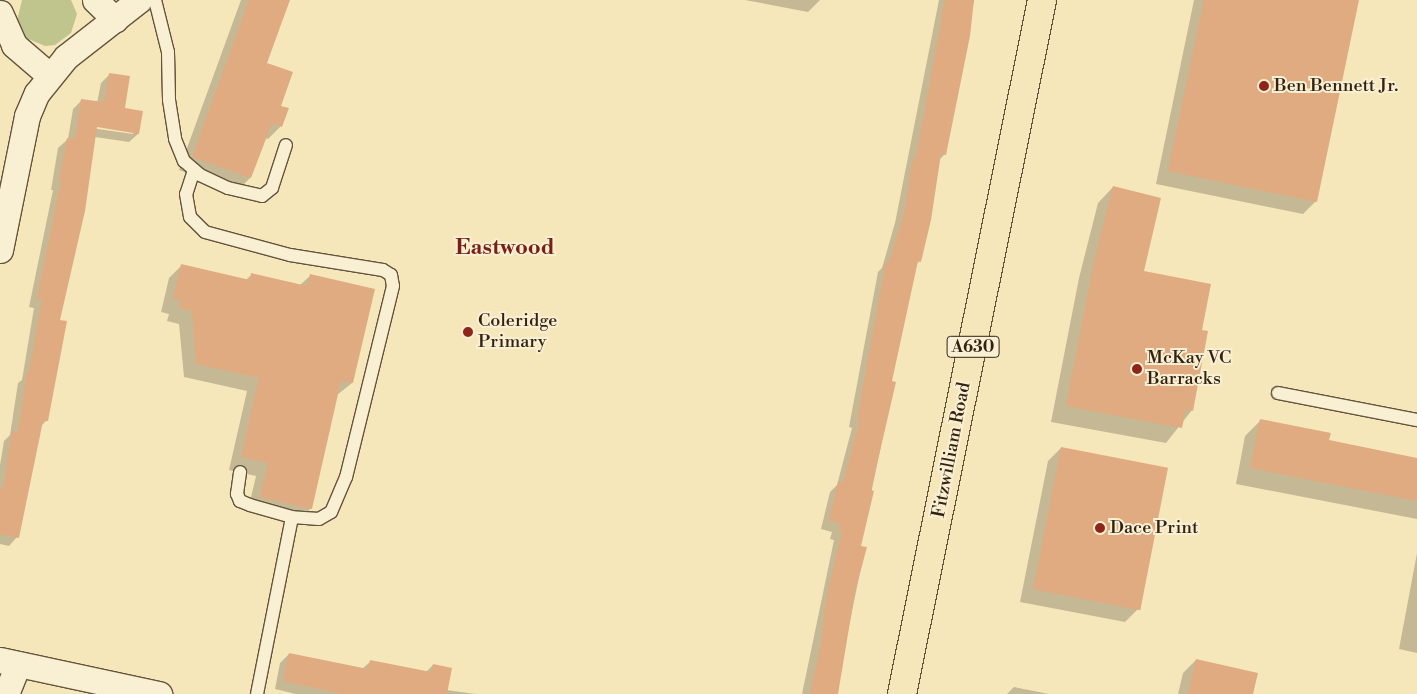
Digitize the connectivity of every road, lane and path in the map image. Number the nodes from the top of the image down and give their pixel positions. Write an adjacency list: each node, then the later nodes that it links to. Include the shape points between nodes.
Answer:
1 (95, 0): 6 (street)
2 (139, 0): 6 (street)
3 (155, 0): 9 (lane, via 168,52 169,100 175,139 184,161)
4 (1042, 0): 19 (main road, Fitzwilliam Road / A630)
5 (0, 13): 7 (street, via 14,45)
6 (115, 19): 7 (street, via 66,57)
7 (49, 75): 10 (street, via 27,116)
8 (286, 146): 9 (lane, via 272,188 262,196 228,188)
9 (194, 170): 14 (lane, via 186,194 190,217 206,232 290,255 383,270 391,275 393,286 380,347 338,502 331,512 319,519)
10 (0, 250)
11 (1278, 393): 12 (lane)
12 (1417, 420)
13 (240, 472): 14 (lane, via 237,494 240,501)
14 (292, 516): 18 (lane)
15 (9, 662): 16 (street); 17 (street)
16 (6, 694)
17 (159, 694)
18 (258, 694)
19 (902, 694)

